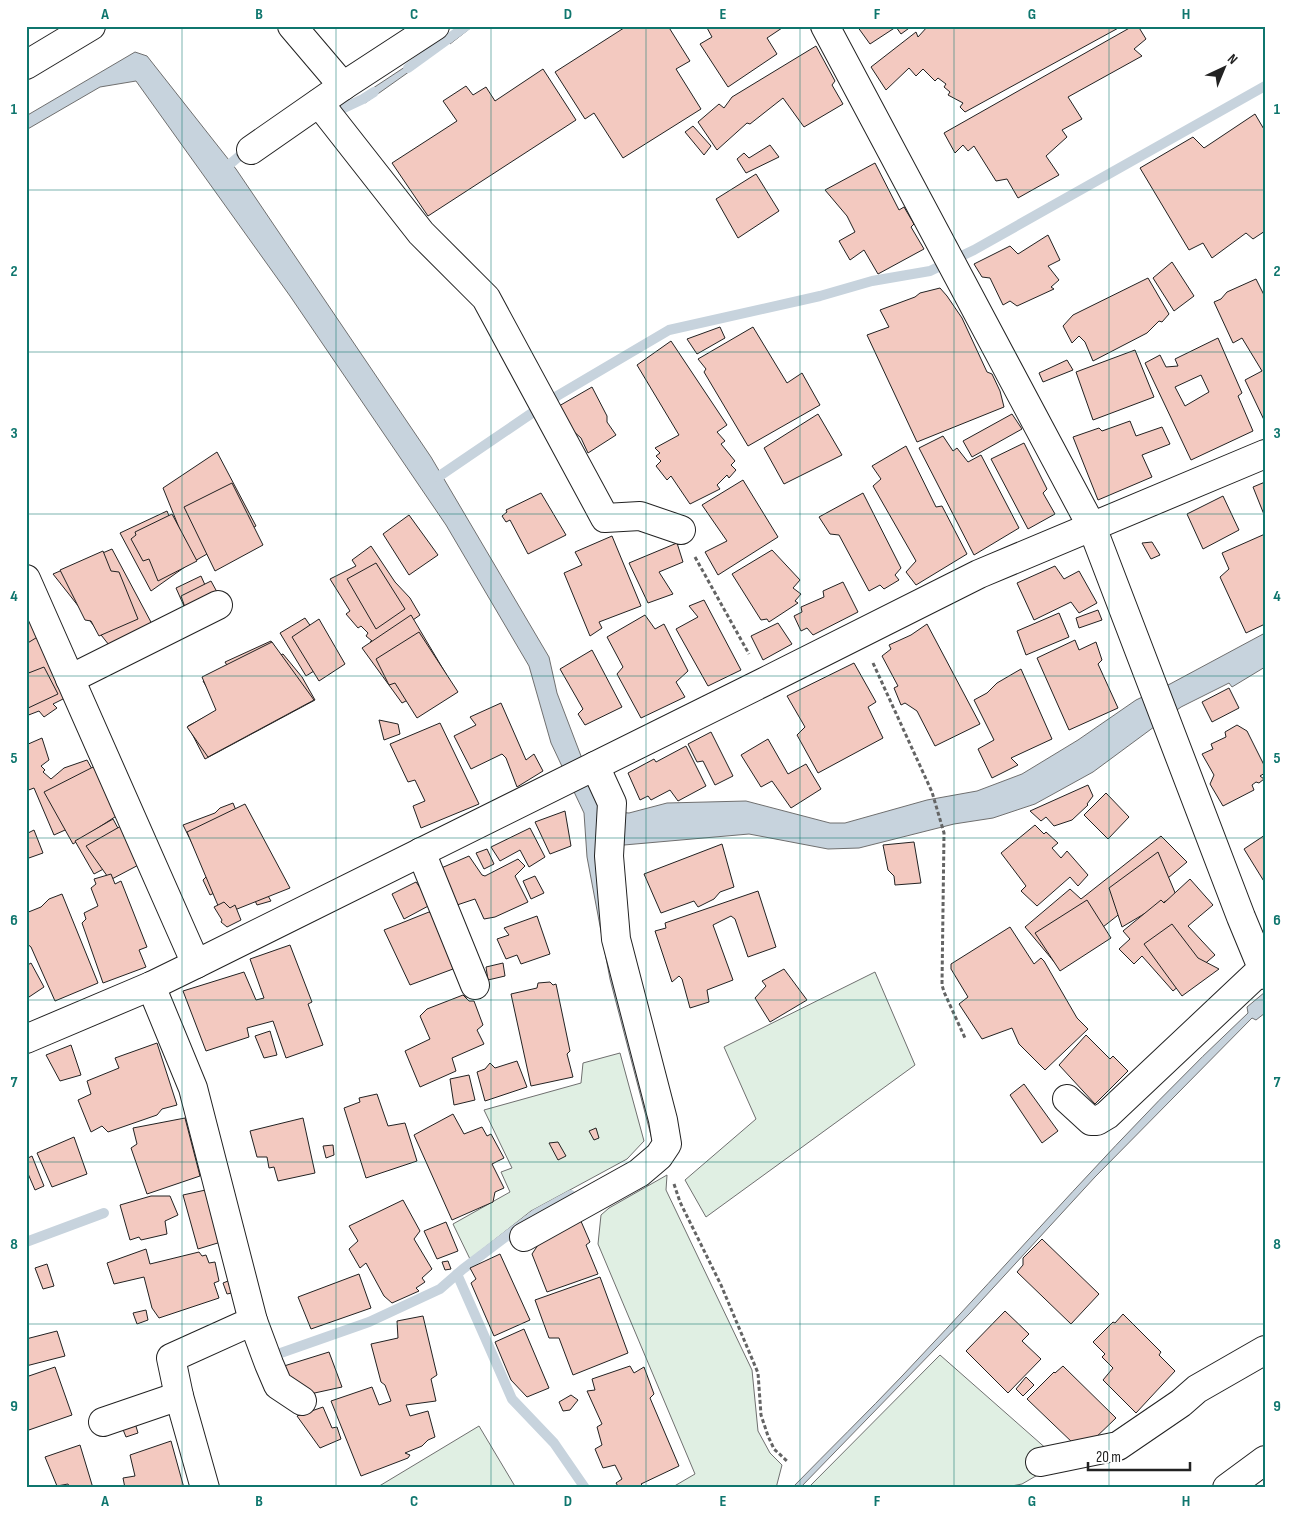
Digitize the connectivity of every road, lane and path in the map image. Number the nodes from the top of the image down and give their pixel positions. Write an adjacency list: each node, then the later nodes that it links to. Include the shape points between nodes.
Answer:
1 (91, 26): 5 (street)
2 (292, 26): 6 (street)
3 (435, 26): 6 (street)
4 (826, 26): 10 (street)
5 (26, 65)
6 (343, 86): 7 (street)
7 (319, 103): 8 (street); 11 (street, via 421,232 486,298 605,518 640,516)
8 (251, 150)
9 (1265, 454): 10 (street)
10 (1092, 527): 14 (street, via 979,574); 19 (street)
11 (681, 530): 16 (path)
12 (26, 579): 15 (street)
13 (218, 605): 15 (street)
14 (859, 634): 16 (street); 24 (path, via 932,792 944,833 942,985)
15 (70, 679): 20 (street)
16 (764, 682): 17 (street)
17 (595, 766): 18 (street); 27 (street, via 612,803 609,856 616,939)
18 (421, 852): 20 (street); 22 (street)
19 (1253, 916): 21 (street)
20 (196, 964): 23 (street)
21 (1264, 972): 26 (street, via 1107,1115 1097,1121 1091,1120)
22 (475, 985)
23 (151, 986): 25 (street); 29 (street, via 193,1088)
24 (965, 1038)
25 (26, 1039)
26 (1067, 1099)
27 (667, 1144): 28 (street, via 659,1156 638,1172); 35 (path, via 680,1202 721,1285 758,1373 761,1415 768,1436 774,1449)
28 (524, 1237)
29 (253, 1321): 31 (street, via 171,1358); 32 (street, via 278,1385)
30 (1265, 1350): 36 (street, via 1197,1389 1118,1446)
31 (179, 1396): 33 (street); 37 (street)
32 (302, 1401)
33 (103, 1422)
34 (1265, 1460): 38 (street)
35 (788, 1462)
36 (1040, 1462)
37 (205, 1488)
38 (1227, 1488)

